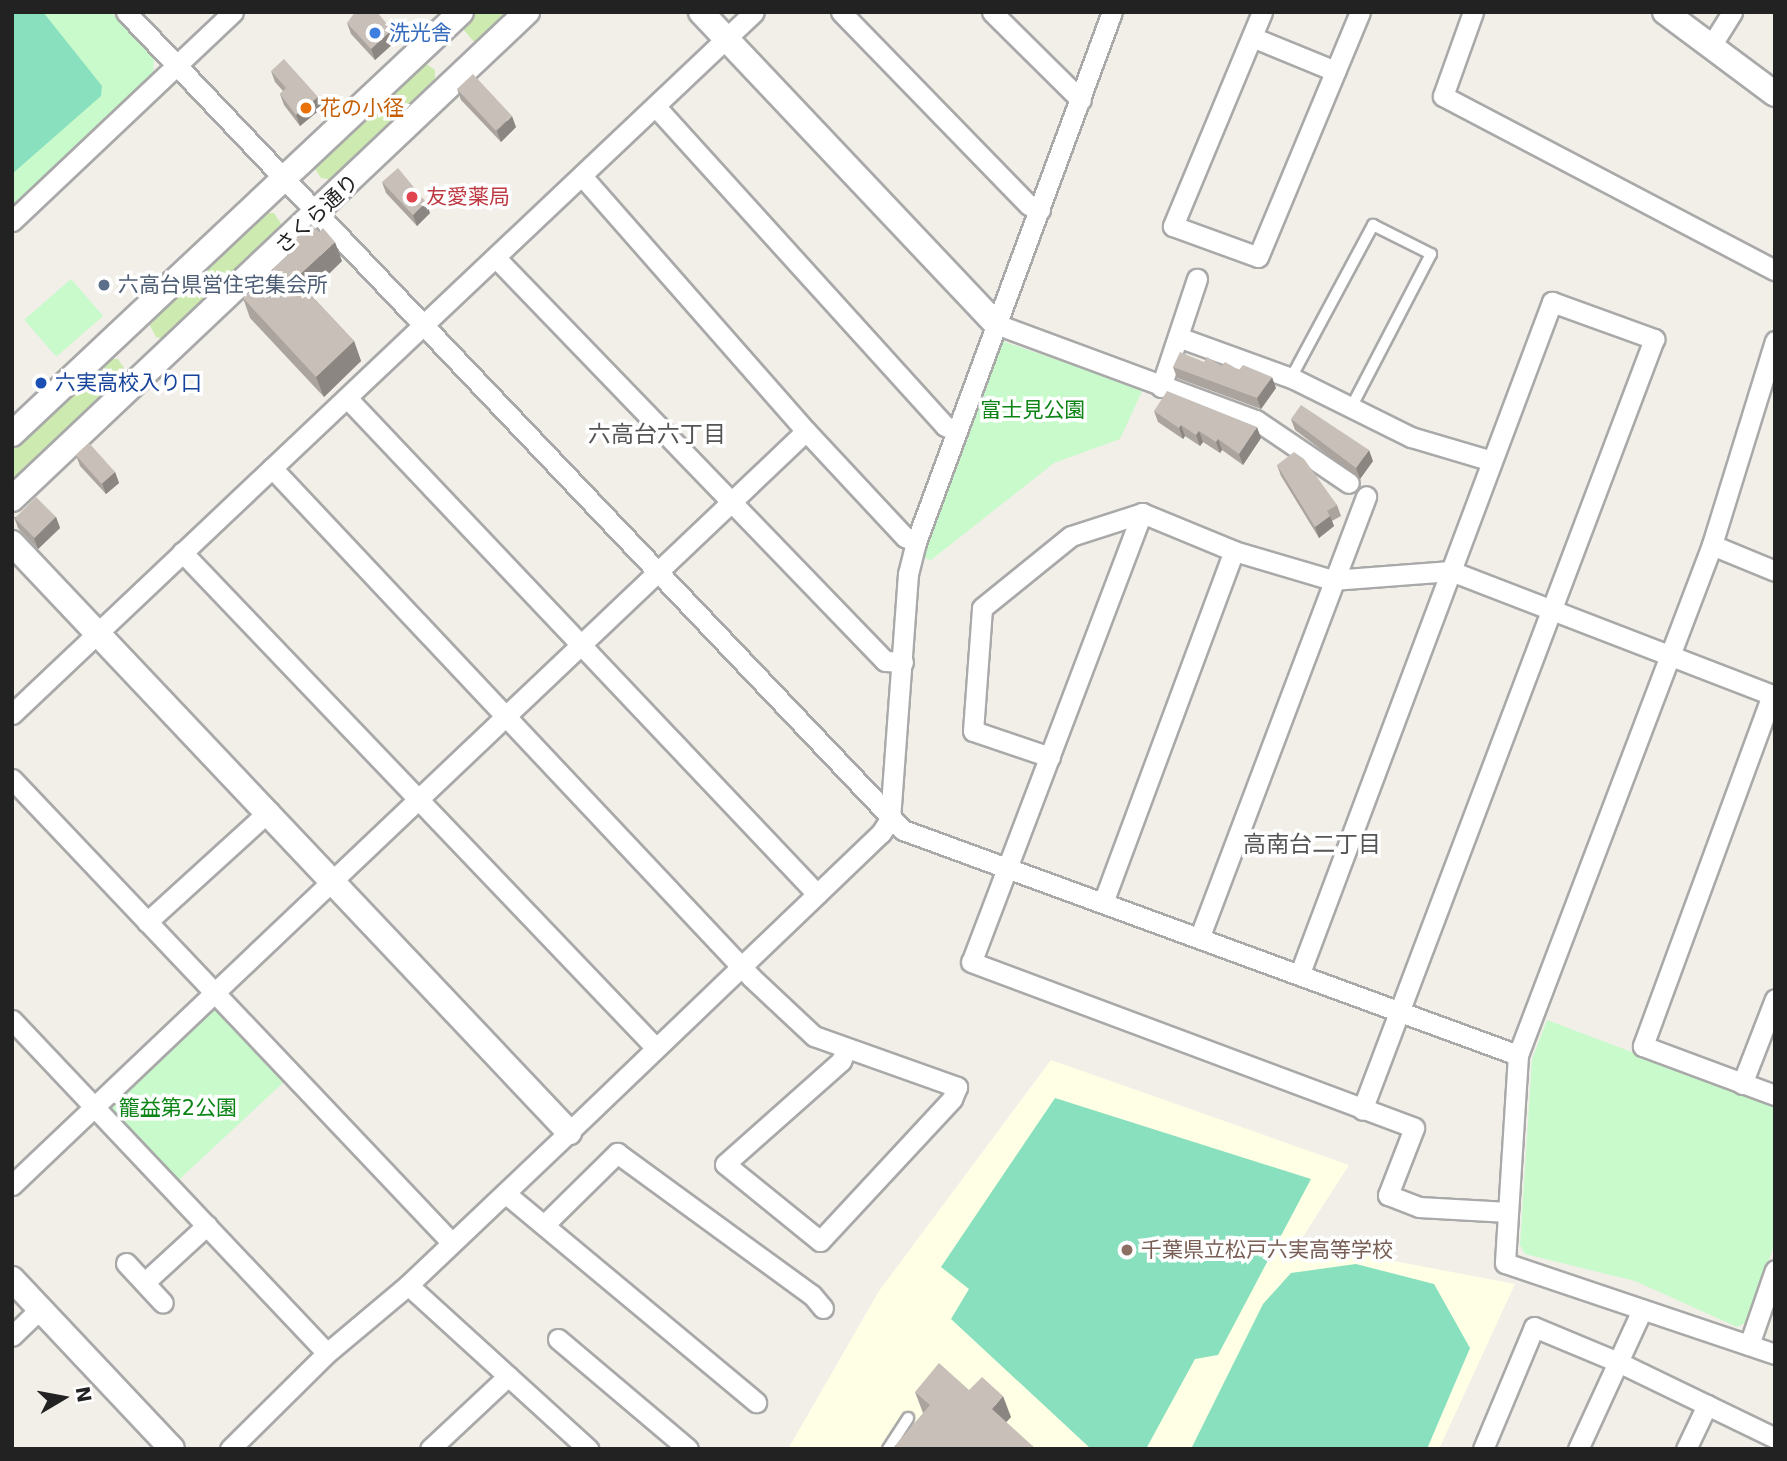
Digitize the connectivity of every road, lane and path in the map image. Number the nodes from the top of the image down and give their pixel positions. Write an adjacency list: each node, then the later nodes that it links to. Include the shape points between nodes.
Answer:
1 (126, 12): 18 (street)
2 (233, 12): 18 (street)
3 (461, 12): 24 (street)
4 (527, 12): 26 (street, さくら通り)
5 (701, 12): 16 (street)
6 (754, 12): 16 (street)
7 (841, 12): 25 (street, via 1029,205)
8 (992, 12): 21 (street)
9 (1112, 12): 21 (street)
10 (1262, 12): 15 (street)
11 (1360, 12): 19 (street)
12 (1473, 12): 29 (street, via 1443,96)
13 (1665, 12): 17 (street)
14 (1732, 12): 17 (street)
15 (1252, 37): 19 (street); 19 (street, via 1173,226 1258,257)
16 (727, 39): 22 (street); 31 (street)
17 (1711, 46): 20 (street)
18 (177, 65): 24 (street); 27 (street)
19 (1335, 71)
20 (1775, 94)
21 (1081, 100): 25 (street)
22 (656, 107): 23 (street); 40 (street, via 945,426)
23 (582, 176): 28 (street); 41 (street)
24 (282, 181): 26 (street); 42 (street)
25 (1041, 210): 31 (street)
26 (316, 215): 32 (street); 47 (street, さくら通り)
27 (12, 221)
28 (496, 258): 32 (street); 48 (street)
29 (1775, 270)
30 (1197, 279): 33 (street)
31 (996, 324): 36 (street); 40 (street)
32 (423, 327): 38 (street); 57 (street)
33 (1178, 337): 35 (street); 36 (street)
34 (1775, 341): 37 (street)
35 (1291, 378): 39 (street); 39 (lane, via 1373,225 1431,254)
36 (1161, 387): 45 (street, via 1256,420)
37 (1767, 394): 52 (street)
38 (348, 399): 44 (street); 61 (street)
39 (1351, 408): 43 (street, via 1411,437)
40 (955, 430): 51 (street)
41 (806, 431): 48 (street); 51 (street, via 905,537)
42 (12, 434)
43 (1492, 461): 56 (street); 59 (street, via 1552,302 1654,339)
44 (272, 468): 54 (street); 66 (street)
45 (1349, 483)
46 (1366, 496): 58 (street)
47 (12, 499)
48 (733, 502): 57 (street); 63 (street, via 885,661)
49 (1142, 513): 53 (street); 67 (street); 67 (street, via 1071,536 982,608 973,731)
50 (12, 542): 60 (street)
51 (916, 542): 63 (street, via 908,574)
52 (1712, 545): 55 (street); 62 (street)
53 (1234, 551): 58 (street); 75 (street)
54 (182, 552): 60 (street); 69 (street)
55 (1775, 571)
56 (1451, 572): 58 (street); 59 (street); 79 (street)
57 (657, 574): 61 (street); 71 (street)
58 (1332, 580): 77 (street)
59 (1552, 609): 62 (street); 82 (street)
60 (97, 632): 65 (street); 70 (street)
61 (580, 646): 66 (street); 74 (street)
62 (1671, 655): 64 (street); 86 (street)
63 (903, 662): 71 (street)
64 (1774, 695): 87 (street, via 1643,1046)
65 (12, 714)
66 (507, 717): 69 (street); 78 (street)
67 (1050, 757): 72 (street)
68 (12, 779): 76 (street)
69 (420, 798): 73 (street); 84 (street)
70 (269, 811): 73 (street); 76 (street)
71 (890, 819): 72 (street, via 903,830); 74 (street)
72 (1008, 869): 75 (street); 90 (street, via 971,962)
73 (334, 879): 80 (street); 91 (street)
74 (817, 894): 78 (street)
75 (1104, 900): 77 (street)
76 (147, 922): 80 (street)
77 (1200, 936): 79 (street)
78 (743, 967): 84 (street); 85 (street, via 814,1036)
79 (1300, 973): 82 (street)
80 (215, 993): 89 (street); 97 (street)
81 (1775, 999): 87 (street)
82 (1400, 1009): 86 (street); 90 (street)
83 (12, 1020): 89 (street)
84 (655, 1047): 91 (street)
85 (846, 1049): 85 (street, via 841,1061 725,1164 820,1241 952,1099 957,1087)
86 (1518, 1055): 94 (street)
87 (1742, 1084): 88 (street)
88 (1775, 1096)
89 (95, 1107): 92 (street); 95 (street)
90 (1362, 1110): 94 (street, via 1414,1128 1388,1195 1419,1207)
91 (569, 1132): 93 (street)
92 (12, 1185)
93 (505, 1193): 96 (street); 97 (street)
94 (1508, 1212): 106 (street, via 1506,1263)
95 (207, 1225): 101 (street); 110 (street)
96 (544, 1225): 104 (street, via 617,1153 812,1295); 114 (street)
97 (451, 1242): 102 (street)
98 (126, 1263): 101 (street)
99 (1775, 1270): 109 (street)
100 (12, 1279): 105 (street)
101 (145, 1282): 103 (street)
102 (408, 1285): 110 (street); 113 (street)
103 (163, 1303)
104 (823, 1308)
105 (40, 1309): 107 (street); 118 (street)
106 (1643, 1310): 109 (street); 112 (street)
107 (12, 1336)
108 (558, 1339): 122 (street)
109 (1749, 1345): 111 (street)
110 (327, 1353): 119 (street)
111 (1775, 1354)
112 (1618, 1362): 115 (street); 124 (street, via 1534,1327); 125 (street)
113 (508, 1376): 120 (street); 121 (street)
114 (756, 1402)
115 (1707, 1405): 117 (street); 126 (street)
116 (908, 1418): 123 (lane)
117 (1775, 1437)
118 (172, 1449)
119 (230, 1449)
120 (430, 1449)
121 (588, 1449)
122 (688, 1449)
123 (888, 1449)
124 (1483, 1449)
125 (1578, 1449)
126 (1686, 1449)

